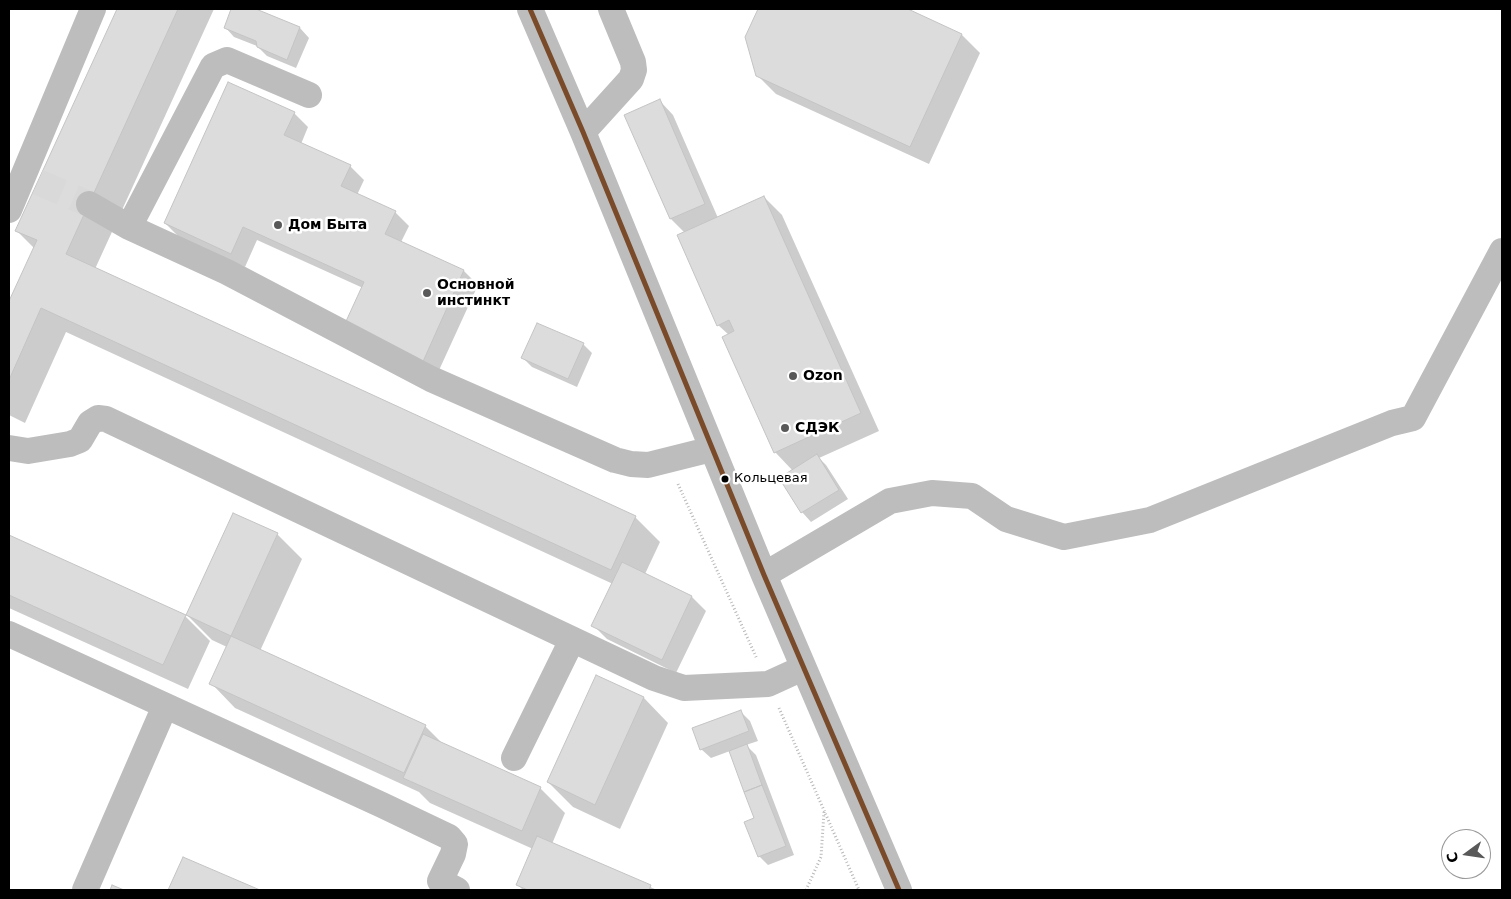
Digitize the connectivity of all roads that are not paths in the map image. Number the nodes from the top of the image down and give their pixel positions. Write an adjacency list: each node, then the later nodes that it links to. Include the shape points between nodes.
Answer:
1 (93, 9): 7 (street, via 31,178)
2 (530, 9): 5 (street)
3 (611, 9): 5 (street, via 634,70)
4 (309, 95): 8 (street, via 227,60 213,66)
5 (583, 132): 11 (street)
6 (89, 204): 8 (street)
7 (9, 210)
8 (129, 227): 11 (street, via 227,272 431,379 615,460 648,465)
9 (1502, 250): 12 (street, via 1412,418 1392,423 1150,520 1064,536 1006,519 972,496 932,493 890,501)
10 (9, 448): 14 (street, via 28,450 70,444 80,440 90,423 98,418 106,419)
11 (712, 449): 12 (street)
12 (764, 575): 15 (street)
13 (9, 634): 16 (street)
14 (572, 640): 15 (street, via 654,678 684,688 768,684); 17 (street)
15 (803, 668): 18 (street)
16 (165, 706): 19 (street, via 449,837 455,844); 20 (street)
17 (514, 758)
18 (891, 886)
19 (444, 887)
20 (84, 890)

